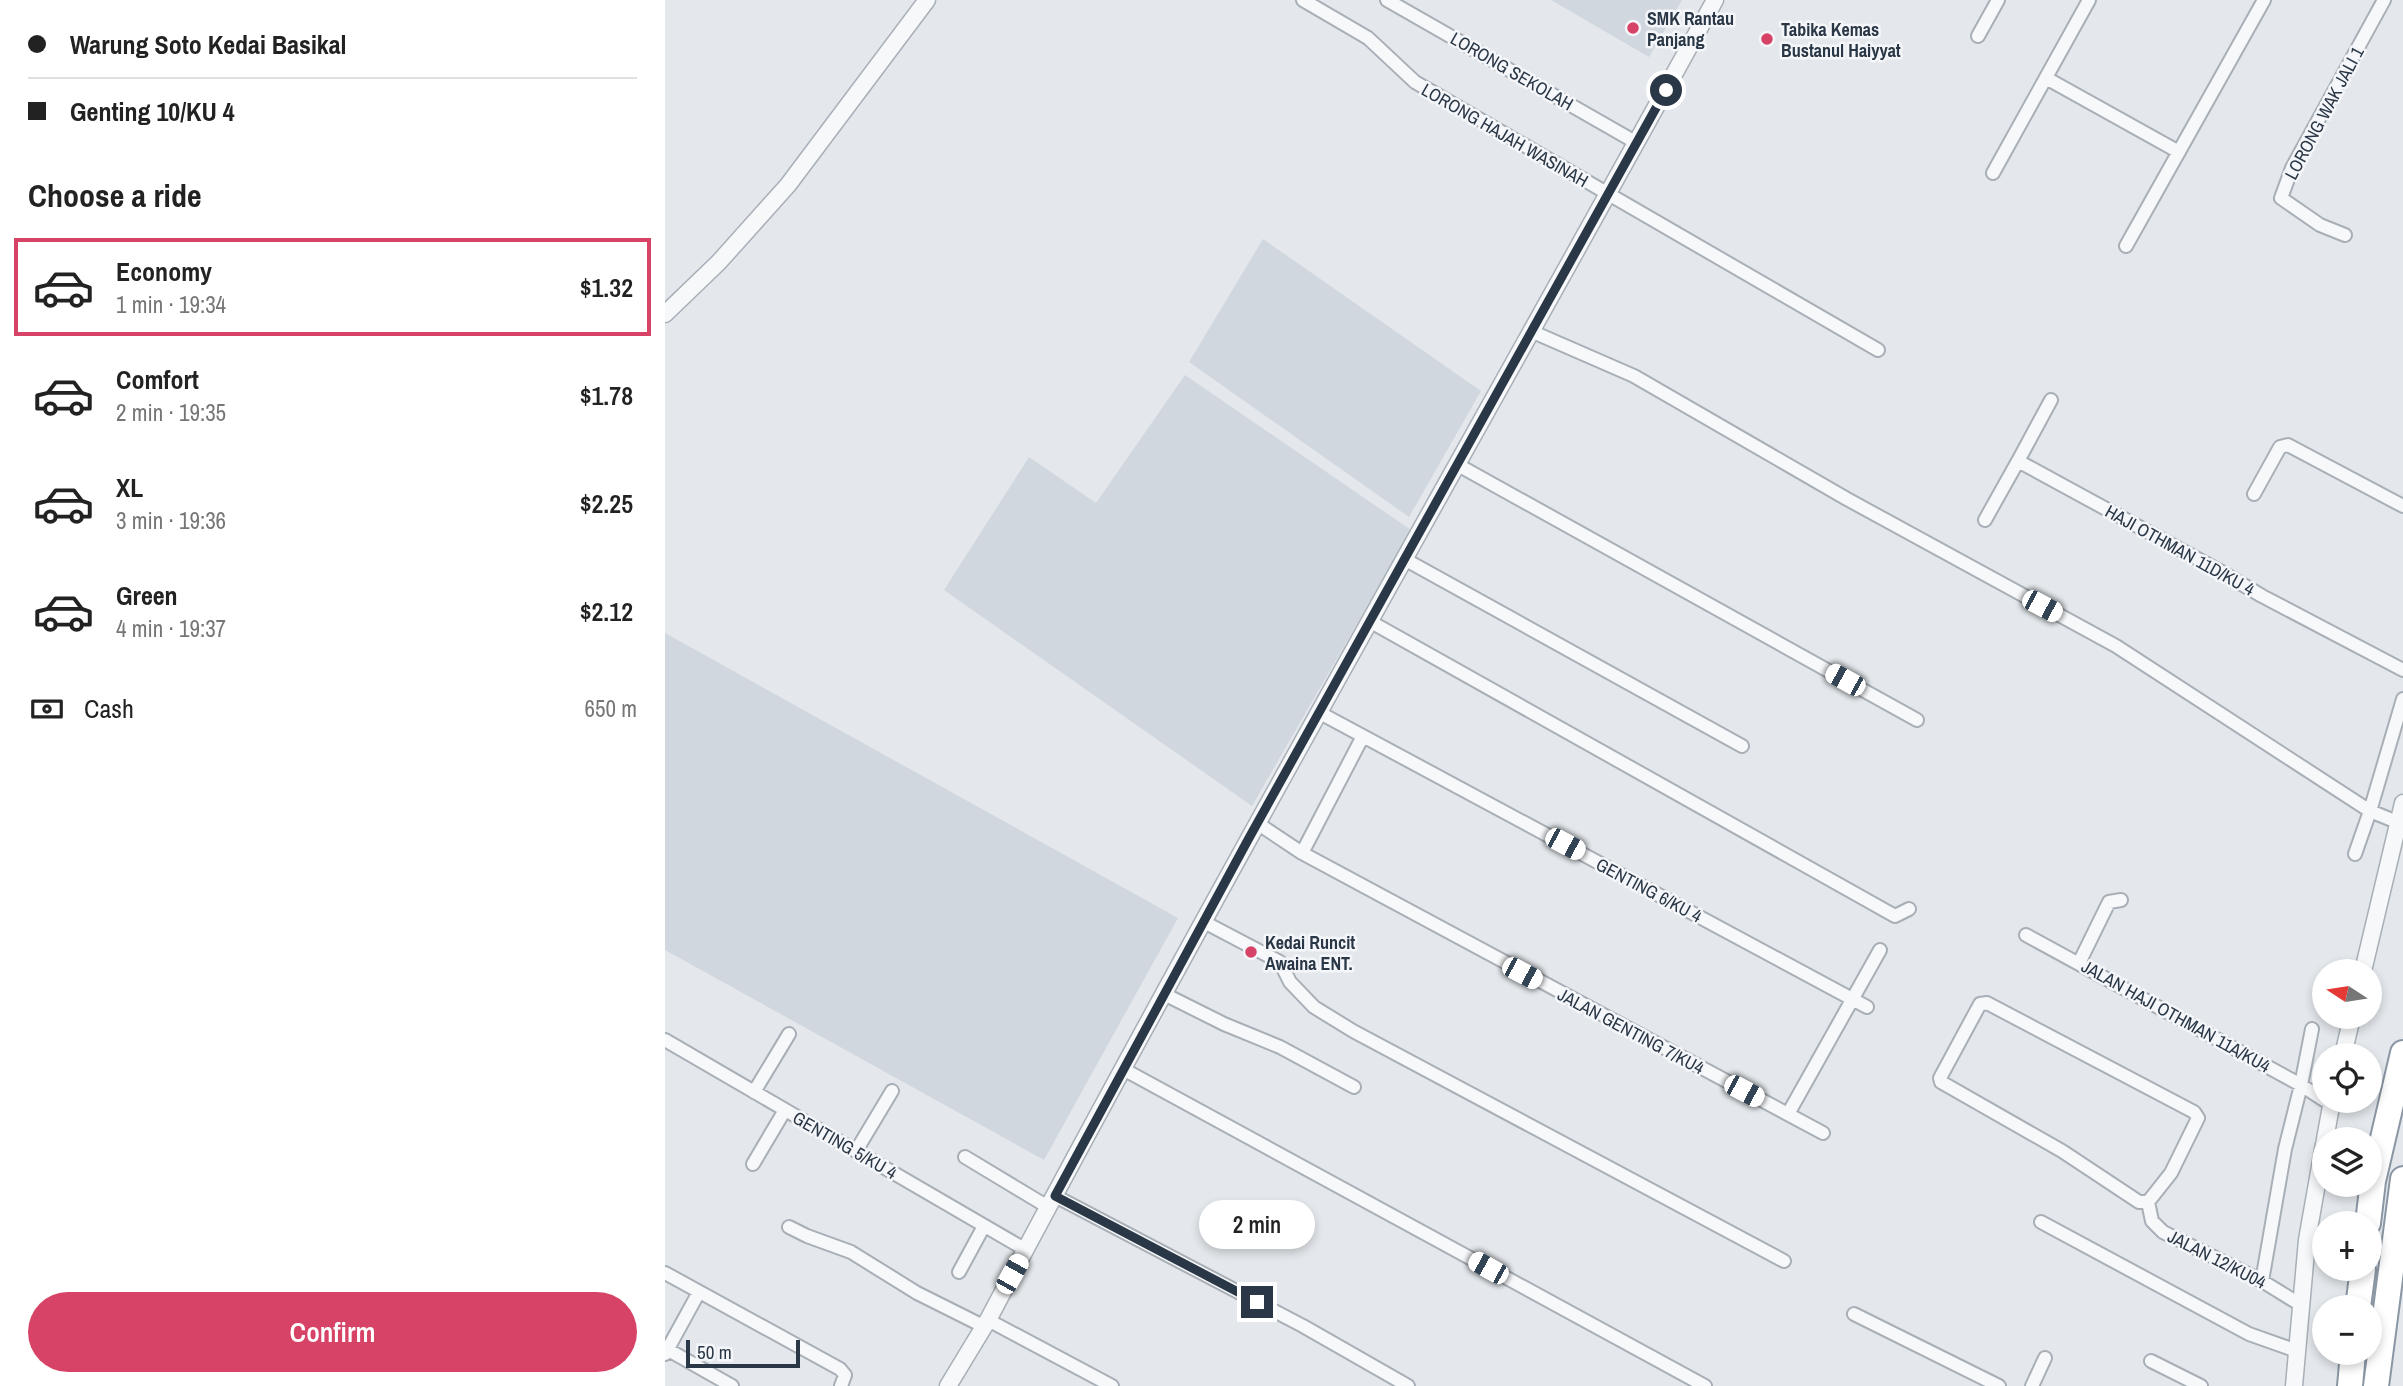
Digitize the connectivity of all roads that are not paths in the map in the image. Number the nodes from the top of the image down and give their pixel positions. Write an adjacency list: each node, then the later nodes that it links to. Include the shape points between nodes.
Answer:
1 (927, 0): 17 (street, via 788,185)
2 (1303, 0): 14 (street, LORONG HAJAH WASINAH, via 1369,38 1415,82)
3 (1387, 0): 11 (street, LORONG SEKOLAH)
4 (1716, 0): 11 (street)
5 (1998, 0): 9 (street)
6 (2089, 0): 10 (street)
7 (2264, 0): 12 (street)
8 (2384, 0): 15 (street, LORONG WAK JALI 1, via 2292,168 2281,198 2320,225)
9 (1978, 36)
10 (2046, 78): 12 (street); 13 (street)
11 (1637, 143): 14 (street)
12 (2179, 152): 16 (street)
13 (1993, 173)
14 (1608, 195): 18 (street); 19 (street, LORONG HAJAH WASINAH)
15 (2345, 235)
16 (2126, 246)
17 (665, 314)
18 (1532, 332): 22 (street); 35 (street, via 1634,376 2116,646)
19 (1878, 350)
20 (2051, 400): 21 (street)
21 (2018, 461): 25 (street); 28 (street, HAJI OTHMAN 11D/KU 4)
22 (1458, 465): 26 (street); 31 (street)
23 (2253, 494): 24 (street, via 2280,447 2288,445)
24 (2403, 506)
25 (1985, 520)
26 (1406, 560): 27 (street); 33 (street)
27 (1371, 622): 30 (street); 41 (street, via 1895,916)
28 (2403, 670)
29 (2403, 699): 35 (street)
30 (1320, 713): 32 (street, GENTING 6/KU 4); 37 (street)
31 (1917, 720)
32 (1363, 736): 38 (street); 48 (street, GENTING 6/KU 4)
33 (1742, 746)
34 (2403, 803): 36 (street)
35 (2370, 811): 36 (street); 39 (street)
36 (2397, 822): 45 (street)
37 (1258, 823): 38 (street, JALAN GENTING 7/KU4); 42 (street)
38 (1302, 853): 61 (street, JALAN GENTING 7/KU4)
39 (2355, 854)
40 (2121, 900): 46 (street, via 2109,902)
41 (1909, 909)
42 (1203, 922): 47 (street); 75 (street, via 1280,962 1290,982 1314,1007 1353,1031)
43 (2026, 934): 46 (street, JALAN HAJI OTHMAN 11A/KU4)
44 (1880, 950): 48 (street)
45 (2366, 959)
46 (2079, 963): 55 (street, JALAN HAJI OTHMAN 11A/KU4)
47 (1164, 994): 54 (street); 56 (street)
48 (1852, 999): 49 (street, GENTING 6/KU 4); 61 (street)
49 (1867, 1007)
50 (2312, 1029): 55 (street)
51 (789, 1034): 58 (street)
52 (665, 1040): 58 (street, GENTING 5/KU 4)
53 (2403, 1053): 70 (highway)
54 (1123, 1069): 68 (street); 93 (street)
55 (2301, 1085): 59 (street, JALAN HAJI OTHMAN 11A/KU4); 78 (street)
56 (1355, 1087)
57 (892, 1091): 63 (street)
58 (754, 1092): 60 (street, GENTING 5/KU 4)
59 (2312, 1092)
60 (785, 1110): 63 (street, GENTING 5/KU 4); 65 (street)
61 (1788, 1114): 62 (street, JALAN GENTING 7/KU4)
62 (1823, 1133)
63 (856, 1151): 72 (street, GENTING 5/KU 4)
64 (965, 1157): 68 (street)
65 (753, 1164)
66 (2403, 1179): 99 (highway)
67 (2315, 1197): 80 (street)
68 (1051, 1202): 74 (street); 92 (street, via 1303,1326)
69 (2148, 1202): 69 (street, via 2139,1202 2062,1151 1941,1082 1980,1003 2194,1112 2198,1118 2171,1173); 78 (street, JALAN 12/KU04, via 2152,1222 2163,1232)
70 (2369, 1211)
71 (2041, 1222): 84 (street, via 2249,1334)
72 (984, 1226): 74 (street, GENTING 5/KU 4); 76 (street)
73 (789, 1227): 82 (street, via 851,1252 917,1293)
74 (1026, 1250): 82 (street)
75 (1784, 1261)
76 (959, 1272)
77 (665, 1273): 79 (street)
78 (2262, 1281): 80 (street, JALAN 12/KU04)
79 (699, 1292): 83 (street); 89 (street, via 840,1369 845,1375)
80 (2301, 1305): 84 (street)
81 (1854, 1314): 94 (street)
82 (986, 1323): 90 (street); 91 (street)
83 (666, 1351): 88 (street)
84 (2297, 1351): 97 (street)
85 (2045, 1358): 95 (street)
86 (2151, 1361): 96 (street)
87 (2352, 1365): 98 (highway)
88 (732, 1386)
89 (841, 1386)
90 (948, 1386)
91 (1112, 1386)
92 (1408, 1386)
93 (1705, 1386)
94 (1999, 1386)
95 (2032, 1386)
96 (2201, 1386)
97 (2294, 1386)
98 (2350, 1386)
99 (2376, 1386)

